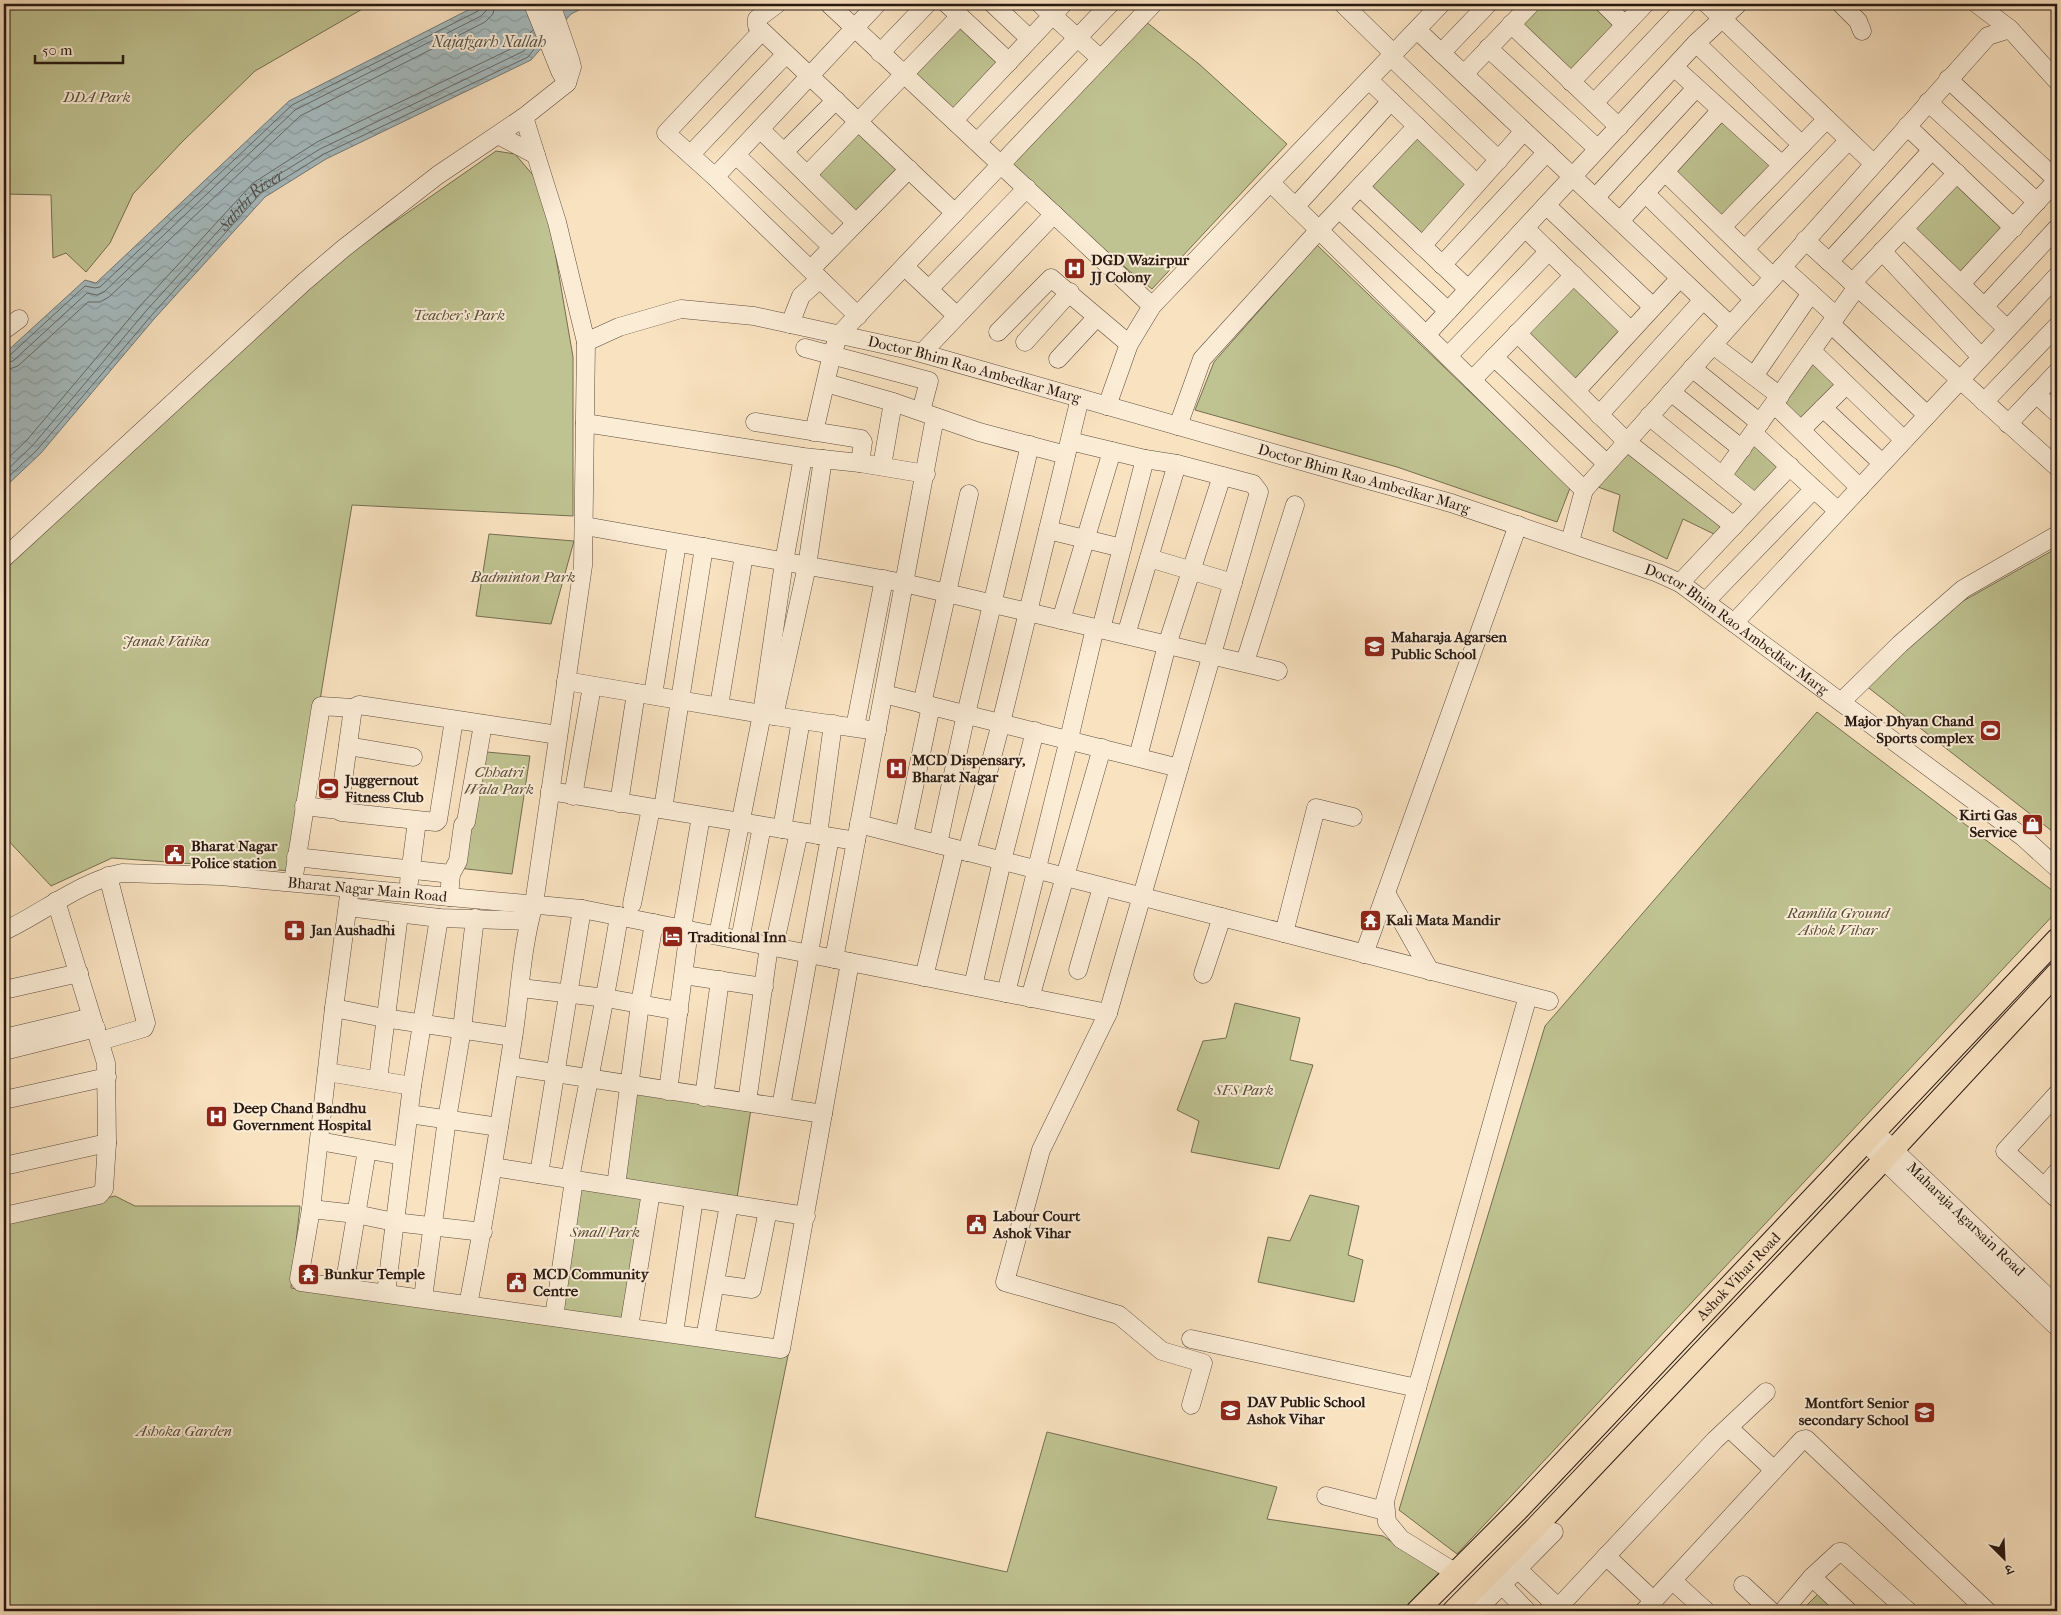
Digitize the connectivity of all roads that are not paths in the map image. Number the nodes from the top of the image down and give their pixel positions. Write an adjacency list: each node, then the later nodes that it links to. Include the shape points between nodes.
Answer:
1 (533, 4): 44 (street)
2 (551, 4): 44 (street)
3 (777, 4): 30 (street, via 757,19)
4 (829, 4): 27 (street)
5 (877, 4): 27 (street)
6 (927, 4): 37 (street)
7 (947, 4): 23 (street)
8 (993, 4): 34 (street)
9 (1110, 4): 33 (street)
10 (1153, 4): 41 (street)
11 (1343, 4): 40 (street)
12 (1441, 4): 29 (street)
13 (1488, 4): 38 (street)
14 (1531, 4): 25 (street)
15 (1604, 4): 26 (street)
16 (1645, 4): 26 (street)
17 (1688, 4): 56 (street)
18 (1707, 4): 24 (street)
19 (1738, 4): 24 (street)
20 (1841, 4): 31 (street, via 1858,21)
21 (1981, 6): 28 (street); 32 (street)
22 (1052, 8): 33 (street); 34 (street)
23 (960, 16): 42 (street); 45 (street)
24 (1724, 19): 35 (street); 59 (street)
25 (1511, 24): 36 (street); 51 (street)
26 (1625, 25): 51 (street)
27 (854, 29): 37 (street); 47 (street)
28 (2010, 29): 32 (street); 50 (street)
29 (1417, 30): 38 (street); 40 (street)
30 (762, 31): 39 (street); 75 (street, via 667,132)
31 (1862, 31)
32 (1988, 36): 48 (street)
33 (1077, 38): 41 (street); 69 (street)
34 (1030, 39): 42 (street)
35 (1696, 44): 43 (street); 70 (street)
36 (1488, 48): 46 (street); 71 (street)
37 (880, 53): 45 (street)
38 (1441, 53): 46 (street)
39 (786, 54): 47 (street); 75 (street)
40 (1392, 55): 49 (street); 78 (street)
41 (1101, 59): 79 (street)
42 (1009, 62): 60 (street)
43 (1674, 67): 52 (street); 64 (street)
44 (566, 74): 58 (street)
45 (904, 74): 60 (street); 61 (street)
46 (1464, 74): 66 (street)
47 (810, 76): 53 (street); 65 (street)
48 (1948, 79): 55 (street); 88 (street)
49 (1369, 80): 54 (street); 89 (street)
50 (2057, 81)
51 (1571, 82): 56 (street)
52 (1696, 88): 57 (street); 94 (street)
53 (836, 100): 61 (street); 73 (street)
54 (1391, 101): 62 (street); 97 (street)
55 (1928, 102): 63 (street); 95 (street)
56 (1594, 103): 64 (street)
57 (1721, 110): 81 (street); 83 (street)
58 (524, 117): 67 (street); 76 (street)
59 (1827, 119): 68 (street); 70 (street)
60 (954, 120): 69 (street)
61 (858, 121): 82 (street); 85 (street)
62 (1417, 126): 90 (street); 91 (street)
63 (1907, 126): 72 (street); 80 (street)
64 (1619, 127): 71 (street)
65 (760, 129): 73 (street); 77 (street)
66 (1524, 131): 74 (street); 78 (street)
67 (498, 135): 76 (street); 227 (street, via 438,175 303,283)
68 (1849, 140): 80 (street); 112 (street)
69 (977, 142): 79 (street)
70 (1802, 145): 81 (street)
71 (1598, 149): 87 (street)
72 (1932, 150): 84 (street); 115 (street)
73 (784, 152): 85 (street)
74 (1547, 152): 87 (street); 116 (street)
75 (691, 154): 86 (street)
76 (536, 155): 150 (street, via 557,222)
77 (736, 155): 86 (street); 111 (street)
78 (1499, 160): 90 (street)
79 (1002, 164): 92 (street); 99 (street)
80 (1874, 164): 109 (street)
81 (1782, 166): 103 (street)
82 (909, 169): 99 (street); 102 (street)
83 (1665, 172): 93 (street); 103 (street)
84 (1957, 173): 105 (street); 106 (street)
85 (807, 175): 102 (street)
86 (715, 177): 119 (street)
87 (1573, 177): 94 (street); 96 (street)
88 (2057, 180): 95 (street)
89 (1271, 183): 97 (street); 131 (street)
90 (1477, 184): 110 (street)
91 (1360, 187): 98 (street); 110 (street)
92 (1027, 188): 100 (street); 125 (street)
93 (1645, 193): 101 (street); 129 (street)
94 (1595, 198): 101 (street)
95 (2037, 202): 106 (street)
96 (1546, 206): 104 (street); 133 (street)
97 (1295, 207): 108 (street)
98 (1339, 209): 108 (street); 134 (street)
99 (956, 213): 117 (street)
100 (1054, 214): 131 (street); 136 (street)
101 (1620, 221): 122 (street)
102 (856, 223): 111 (street)
103 (1722, 227): 112 (street)
104 (1525, 228): 113 (street); 126 (street)
105 (1904, 228): 114 (street); 123 (street)
106 (2014, 228): 123 (street)
107 (2057, 228): 132 (street)
108 (1319, 230): 149 (street); 186 (street, via 1202,359)
109 (1806, 240): 115 (street); 118 (street)
110 (1422, 246): 116 (street)
111 (832, 247): 119 (street)
112 (1745, 249): 118 (street)
113 (1548, 250): 120 (street); 158 (street)
114 (1882, 251): 124 (street); 160 (street)
115 (1829, 262): 124 (street)
116 (1442, 265): 126 (street)
117 (905, 267): 125 (street); 135 (street)
118 (1778, 272): 128 (street); 129 (street)
119 (815, 274): 135 (street); 140 (street)
120 (1574, 275): 145 (street); 147 (street)
121 (2057, 276): 143 (street)
122 (1680, 278): 130 (street); 133 (street)
123 (1961, 284): 132 (street)
124 (1855, 285): 139 (street); 166 (street)
125 (929, 289): 136 (street)
126 (1468, 289): 134 (street)
127 (1070, 292): 137 (street); 146 (street, via 1049,279); 151 (street)
128 (1811, 293): 139 (street); 164 (street)
129 (1753, 299): 141 (street)
130 (1703, 300): 141 (street); 180 (street)
131 (1152, 306): 152 (street)
132 (1984, 306): 143 (street)
133 (1653, 308): 145 (street)
134 (1448, 311): 149 (street)
135 (858, 316): 148 (street)
136 (957, 316): 156 (street)
137 (1096, 318): 152 (street); 161 (street)
138 (19, 319): 144 (street)
139 (1834, 320): 155 (street); 181 (street)
140 (790, 324): 148 (street, Doctor Bhim Rao Ambedkar Marg); 150 (street, Doctor Bhim Rao Ambedkar Marg, via 754,316 681,309 619,327)
141 (1730, 325): 153 (street)
142 (2057, 326): 175 (street)
143 (2007, 329): 160 (street)
144 (4, 330)
145 (1632, 331): 169 (street)
146 (998, 332)
147 (1517, 333): 159 (street); 169 (street)
148 (839, 335): 156 (street, Doctor Bhim Rao Ambedkar Marg); 157 (street)
149 (1426, 335): 158 (street)
150 (586, 342): 184 (street)
151 (1025, 342)
152 (1129, 344): 176 (street)
153 (1713, 345): 162 (street); 164 (street)
154 (805, 348): 157 (street)
155 (1812, 351): 168 (street); 173 (street)
156 (922, 353): 172 (street, Doctor Bhim Rao Ambedkar Marg)
157 (832, 354): 167 (street); 179 (street, via 929,381)
158 (1448, 356): 165 (street)
159 (1494, 357): 165 (street); 202 (street)
160 (1981, 357): 166 (street)
161 (1058, 359)
162 (1692, 368): 170 (street); 187 (street)
163 (2057, 372): 171 (street)
164 (1754, 376): 173 (street)
165 (1472, 380): 211 (street)
166 (1960, 380): 175 (street); 181 (street)
167 (826, 383): 174 (street); 189 (street)
168 (1846, 385): 177 (street); 190 (street)
169 (1576, 391): 180 (street)
170 (1671, 392): 182 (street); 194 (street)
171 (2036, 394): 178 (street); 185 (street)
172 (1080, 398): 176 (street, Doctor Bhim Rao Ambedkar Marg); 193 (street)
173 (1777, 400): 187 (street); 188 (street)
174 (893, 402): 179 (street); 203 (street)
175 (1984, 402): 185 (street)
176 (1107, 406): 186 (street, Doctor Bhim Rao Ambedkar Marg)
177 (1823, 408): 188 (street); 200 (street)
178 (2057, 413)
179 (928, 414): 192 (street); 206 (street)
180 (1599, 415): 191 (street)
181 (1927, 415): 190 (street)
182 (1649, 416): 191 (street); 208 (street)
183 (755, 422): 189 (street)
184 (585, 423): 196 (street); 217 (street)
185 (2008, 424): 205 (street)
186 (1178, 426): 216 (street, Doctor Bhim Rao Ambedkar Marg)
187 (1757, 428): 194 (street); 204 (street)
188 (1801, 430): 209 (street)
189 (814, 432): 199 (street, via 861,439)
190 (1904, 440): 200 (street)
191 (1627, 442): 202 (street); 218 (street)
192 (1030, 445): 193 (street); 238 (street)
193 (1068, 448): 195 (street); 219 (street)
194 (1742, 449): 208 (street)
195 (1112, 451): 198 (street); 221 (street)
196 (803, 457): 197 (street); 229 (street)
197 (823, 459): 199 (street); 230 (street)
198 (1145, 459): 201 (street); 225 (street)
199 (860, 463): 203 (street)
200 (1882, 463): 209 (street)
201 (1178, 464): 207 (street); 228 (street)
202 (1608, 464): 211 (street)
203 (882, 466): 206 (street)
204 (1790, 466): 210 (street); 213 (street)
205 (2057, 467)
206 (926, 474): 233 (street)
207 (1222, 476): 231 (street); 234 (street, via 1253,484 1259,492)
208 (1722, 476): 213 (street)
209 (1860, 488): 215 (street)
210 (1814, 489): 215 (street); 237 (street)
211 (1584, 490): 222 (street)
212 (969, 494): 236 (street)
213 (1755, 503): 218 (street)
214 (1295, 505): 246 (street)
215 (1838, 511): 241 (street)
216 (1518, 525): 222 (street, Doctor Bhim Rao Ambedkar Marg); 307 (street)
217 (585, 526): 223 (street); 248 (street, via 583,566)
218 (1734, 526): 235 (street)
219 (1048, 530): 221 (street); 239 (street)
220 (2057, 535): 254 (street, via 1963,589)
221 (1086, 539): 225 (street); 240 (street)
222 (1570, 542): 235 (street, Doctor Bhim Rao Ambedkar Marg)
223 (677, 543): 224 (street); 252 (street)
224 (704, 547): 226 (street); 253 (street)
225 (1122, 548): 242 (street)
226 (744, 554): 229 (street); 256 (street)
227 (4, 558)
228 (1149, 558): 231 (street); 243 (street)
229 (784, 562): 230 (street); 259 (street)
230 (807, 566): 232 (street); 259 (street)
231 (1192, 570): 234 (street); 244 (street)
232 (884, 580): 233 (street); 265 (street)
233 (904, 583): 236 (street); 251 (street)
234 (1233, 583): 245 (street)
235 (1680, 583): 237 (street, Doctor Bhim Rao Ambedkar Marg)
236 (947, 593): 238 (street); 255 (street)
237 (1706, 602): 241 (street, Doctor Bhim Rao Ambedkar Marg)
238 (992, 604): 239 (street); 258 (street)
239 (1028, 612): 240 (street); 262 (street)
240 (1061, 620): 242 (street)
241 (1734, 623): 254 (street, Doctor Bhim Rao Ambedkar Marg)
242 (1098, 629): 243 (street); 269 (street)
243 (1126, 636): 244 (street)
244 (1167, 645): 245 (street); 273 (street)
245 (1213, 656): 246 (street); 274 (street)
246 (1245, 662): 247 (street)
247 (1278, 670)
248 (566, 681): 249 (street); 268 (street)
249 (592, 686): 250 (street); 276 (street)
250 (636, 692): 252 (street); 277 (street)
251 (884, 694): 255 (street); 266 (street)
252 (653, 695): 253 (street)
253 (681, 700): 256 (street); 279 (street)
254 (1841, 702): 297 (street, Doctor Bhim Rao Ambedkar Marg, via 2023,837)
255 (927, 705): 258 (street); 290 (street)
256 (719, 706): 259 (street)
257 (353, 708): 260 (street, via 359,705); 270 (street); 278 (street, via 321,706)
258 (966, 714): 262 (street); 293 (street)
259 (768, 715): 261 (street); 285 (street)
260 (454, 720): 263 (street); 283 (street)
261 (801, 720): 264 (street); 289 (street)
262 (1001, 723): 267 (street); 294 (street)
263 (482, 724): 268 (street); 287 (street)
264 (833, 724): 265 (street); 291 (street)
265 (855, 727): 266 (street)
266 (877, 731): 286 (street)
267 (1035, 731): 269 (street); 296 (street)
268 (558, 735): 275 (street)
269 (1069, 739): 271 (street); 299 (street)
270 (348, 746): 272 (street); 280 (street)
271 (1102, 748): 273 (street); 302 (street)
272 (413, 757)
273 (1138, 758): 274 (street)
274 (1178, 768): 309 (street)
275 (550, 791): 276 (street); 314 (street)
276 (573, 796): 277 (street)
277 (620, 803): 279 (street)
278 (304, 806): 280 (street); 295 (street)
279 (657, 808): 281 (street); 311 (street)
280 (339, 810): 284 (street, via 342,813)
281 (701, 816): 285 (street); 321 (street)
282 (1353, 817): 323 (street, via 1316,808)
283 (438, 820): 284 (street, via 433,823); 287 (street)
284 (417, 821): 298 (street)
285 (740, 822): 288 (street); 324 (street)
286 (860, 824): 290 (street); 292 (street)
287 (463, 825): 300 (street, via 458,861)
288 (762, 826): 289 (street); 326 (street)
289 (790, 831): 291 (street); 327 (street)
290 (904, 835): 293 (street)
291 (824, 836): 292 (street); 328 (street)
292 (856, 841): 330 (street)
293 (938, 844): 294 (street)
294 (961, 850): 296 (street); 337 (street)
295 (296, 857): 298 (street); 303 (street)
296 (1002, 861): 299 (street); 339 (street)
297 (2057, 868)
298 (410, 870): 300 (street); 306 (street)
299 (1036, 870): 302 (street); 343 (street)
300 (451, 874): 308 (street)
301 (108, 876): 303 (street, Bharat Nagar Main Road, via 122,873 204,875); 310 (street, Bharat Nagar Main Road); 355 (street, via 146,1024 144,1028)
302 (1065, 877): 304 (street); 347 (street)
303 (292, 882): 305 (street, Bharat Nagar Main Road)
304 (1102, 886): 309 (street); 331 (street)
305 (350, 888): 306 (street, Bharat Nagar Main Road); 312 (street)
306 (407, 893): 308 (street, Bharat Nagar Main Road)
307 (1386, 893): 329 (street); 332 (street)
308 (449, 896): 314 (street, Bharat Nagar Main Road)
309 (1142, 897): 317 (street); 352 (street)
310 (56, 902): 322 (street, Bharat Nagar Main Road); 333 (street)
311 (632, 904)
312 (348, 908): 315 (street); 350 (street)
313 (582, 909): 314 (street); 316 (street); 344 (street)
314 (532, 912): 319 (street); 341 (street)
315 (399, 914): 318 (street); 353 (street)
316 (619, 916): 320 (street); 346 (street)
317 (1222, 917): 323 (street); 335 (street)
318 (439, 918): 319 (street); 354 (street)
319 (474, 918): 356 (street)
320 (654, 923): 321 (street); 349 (street)
321 (685, 929): 324 (street); 336 (street)
322 (4, 931)
323 (1284, 933): 329 (street)
324 (718, 936): 326 (street)
325 (2057, 939): 378 (main road, Ashok Vihar Road)
326 (740, 940): 327 (street)
327 (772, 946): 328 (street); 340 (street)
328 (808, 953): 330 (street); 373 (street)
329 (1364, 954): 332 (street)
330 (842, 960): 337 (street); 375 (street)
331 (1078, 970)
332 (1430, 970): 345 (street)
333 (79, 973): 342 (street); 355 (street)
334 (2057, 973): 383 (main road, Ashok Vihar Road)
335 (1203, 974)
336 (684, 975): 338 (street); 351 (street)
337 (924, 977): 339 (street)
338 (720, 980): 340 (street); 370 (street)
339 (973, 986): 343 (street)
340 (764, 987): 372 (street)
341 (521, 988): 344 (street); 357 (street)
342 (4, 990)
343 (1006, 993): 347 (street)
344 (568, 994): 346 (street); 362 (street)
345 (1528, 996): 348 (street); 416 (street)
346 (606, 998): 349 (street); 364 (street)
347 (1030, 998): 352 (street)
348 (1549, 1001)
349 (640, 1004): 351 (street); 366 (street)
350 (334, 1008): 353 (street); 361 (street)
351 (679, 1011): 368 (street)
352 (1108, 1013): 418 (street, via 1041,1150 1005,1282 1119,1315 1162,1351 1203,1363)
353 (384, 1018): 354 (street); 365 (street)
354 (423, 1023): 356 (street); 367 (street)
355 (96, 1029): 358 (street); 359 (street); 363 (street)
356 (462, 1029): 357 (street); 376 (street)
357 (513, 1037): 360 (street)
358 (4, 1038)
359 (4, 1051)
360 (509, 1066): 362 (street); 377 (street)
361 (327, 1072): 365 (street); 380 (street)
362 (555, 1073): 364 (street); 388 (street)
363 (107, 1077): 371 (street); 379 (street)
364 (588, 1078): 366 (street); 389 (street)
365 (378, 1080): 367 (street)
366 (631, 1084): 368 (street); 390 (street)
367 (412, 1086): 374 (street)
368 (668, 1090): 370 (street)
369 (2057, 1094): 391 (street, via 2005,1151)
370 (704, 1097): 372 (street)
371 (4, 1100)
372 (746, 1102): 373 (street)
373 (781, 1107): 375 (street)
374 (409, 1114): 376 (street); 384 (street)
375 (824, 1114): 400 (street)
376 (447, 1119): 377 (street); 402 (street)
377 (499, 1127): 386 (street)
378 (1870, 1137): 383 (street); 426 (main road, Ashok Vihar Road)
379 (106, 1138): 382 (street); 385 (street); 399 (street, via 104,1188 99,1195)
380 (319, 1141): 381 (street); 396 (street)
381 (367, 1150): 384 (street); 398 (street)
382 (4, 1154)
383 (1888, 1155): 409 (street, Maharaja Agarsain Road); 411 (street); 425 (main road, Ashok Vihar Road)
384 (403, 1156): 401 (street)
385 (4, 1166)
386 (493, 1167): 388 (street); 403 (street)
387 (2057, 1172): 391 (street)
388 (538, 1174): 389 (street)
389 (572, 1180): 390 (street); 410 (street)
390 (616, 1186): 392 (street)
391 (2044, 1187): 394 (street)
392 (651, 1192): 393 (street); 412 (street)
393 (694, 1199): 395 (street); 413 (street)
394 (2057, 1199)
395 (729, 1204): 397 (street); 404 (street)
396 (311, 1209): 398 (street); 405 (street, via 299,1281)
397 (768, 1210): 400 (street); 404 (street, via 752,1289)
398 (356, 1214): 401 (street); 405 (street)
399 (4, 1216)
400 (806, 1216): 414 (street, via 781,1348)
401 (394, 1222): 402 (street); 406 (street)
402 (433, 1226): 403 (street); 407 (street)
403 (483, 1232): 408 (street)
404 (715, 1284): 414 (street)
405 (344, 1287): 406 (street)
406 (386, 1293): 407 (street)
407 (423, 1298): 408 (street)
408 (468, 1305): 410 (street)
409 (2057, 1306)
410 (554, 1317): 412 (street)
411 (2057, 1327)
412 (629, 1328): 413 (street)
413 (674, 1333): 414 (street)
414 (705, 1338)
415 (1192, 1339): 416 (street)
416 (1416, 1388): 422 (street, via 1385,1500)
417 (1766, 1392): 419 (street)
418 (1191, 1405)
419 (1729, 1428): 420 (street); 424 (street)
420 (1774, 1470): 428 (street); 442 (street, via 1806,1439)
421 (1326, 1496): 422 (street)
422 (1385, 1511): 426 (street, via 1387,1522 1401,1539)
423 (1554, 1532): 425 (street)
424 (1606, 1556): 431 (street); 432 (street)
425 (1512, 1564): 429 (street); 432 (street); 434 (main road, Ashok Vihar Road)
426 (1456, 1573): 433 (main road, Ashok Vihar Road)
427 (1812, 1577): 439 (street); 440 (street); 441 (street, via 1834,1555 1842,1552)
428 (1673, 1581): 431 (street); 437 (street)
429 (1502, 1585): 435 (street); 436 (street)
430 (1743, 1585): 438 (street)
431 (1649, 1606)
432 (1559, 1610)
433 (1417, 1611)
434 (1454, 1611)
435 (1476, 1611)
436 (1527, 1611)
437 (1706, 1611)
438 (1771, 1611)
439 (1783, 1611)
440 (1848, 1611)
441 (1908, 1611)
442 (1987, 1611)

